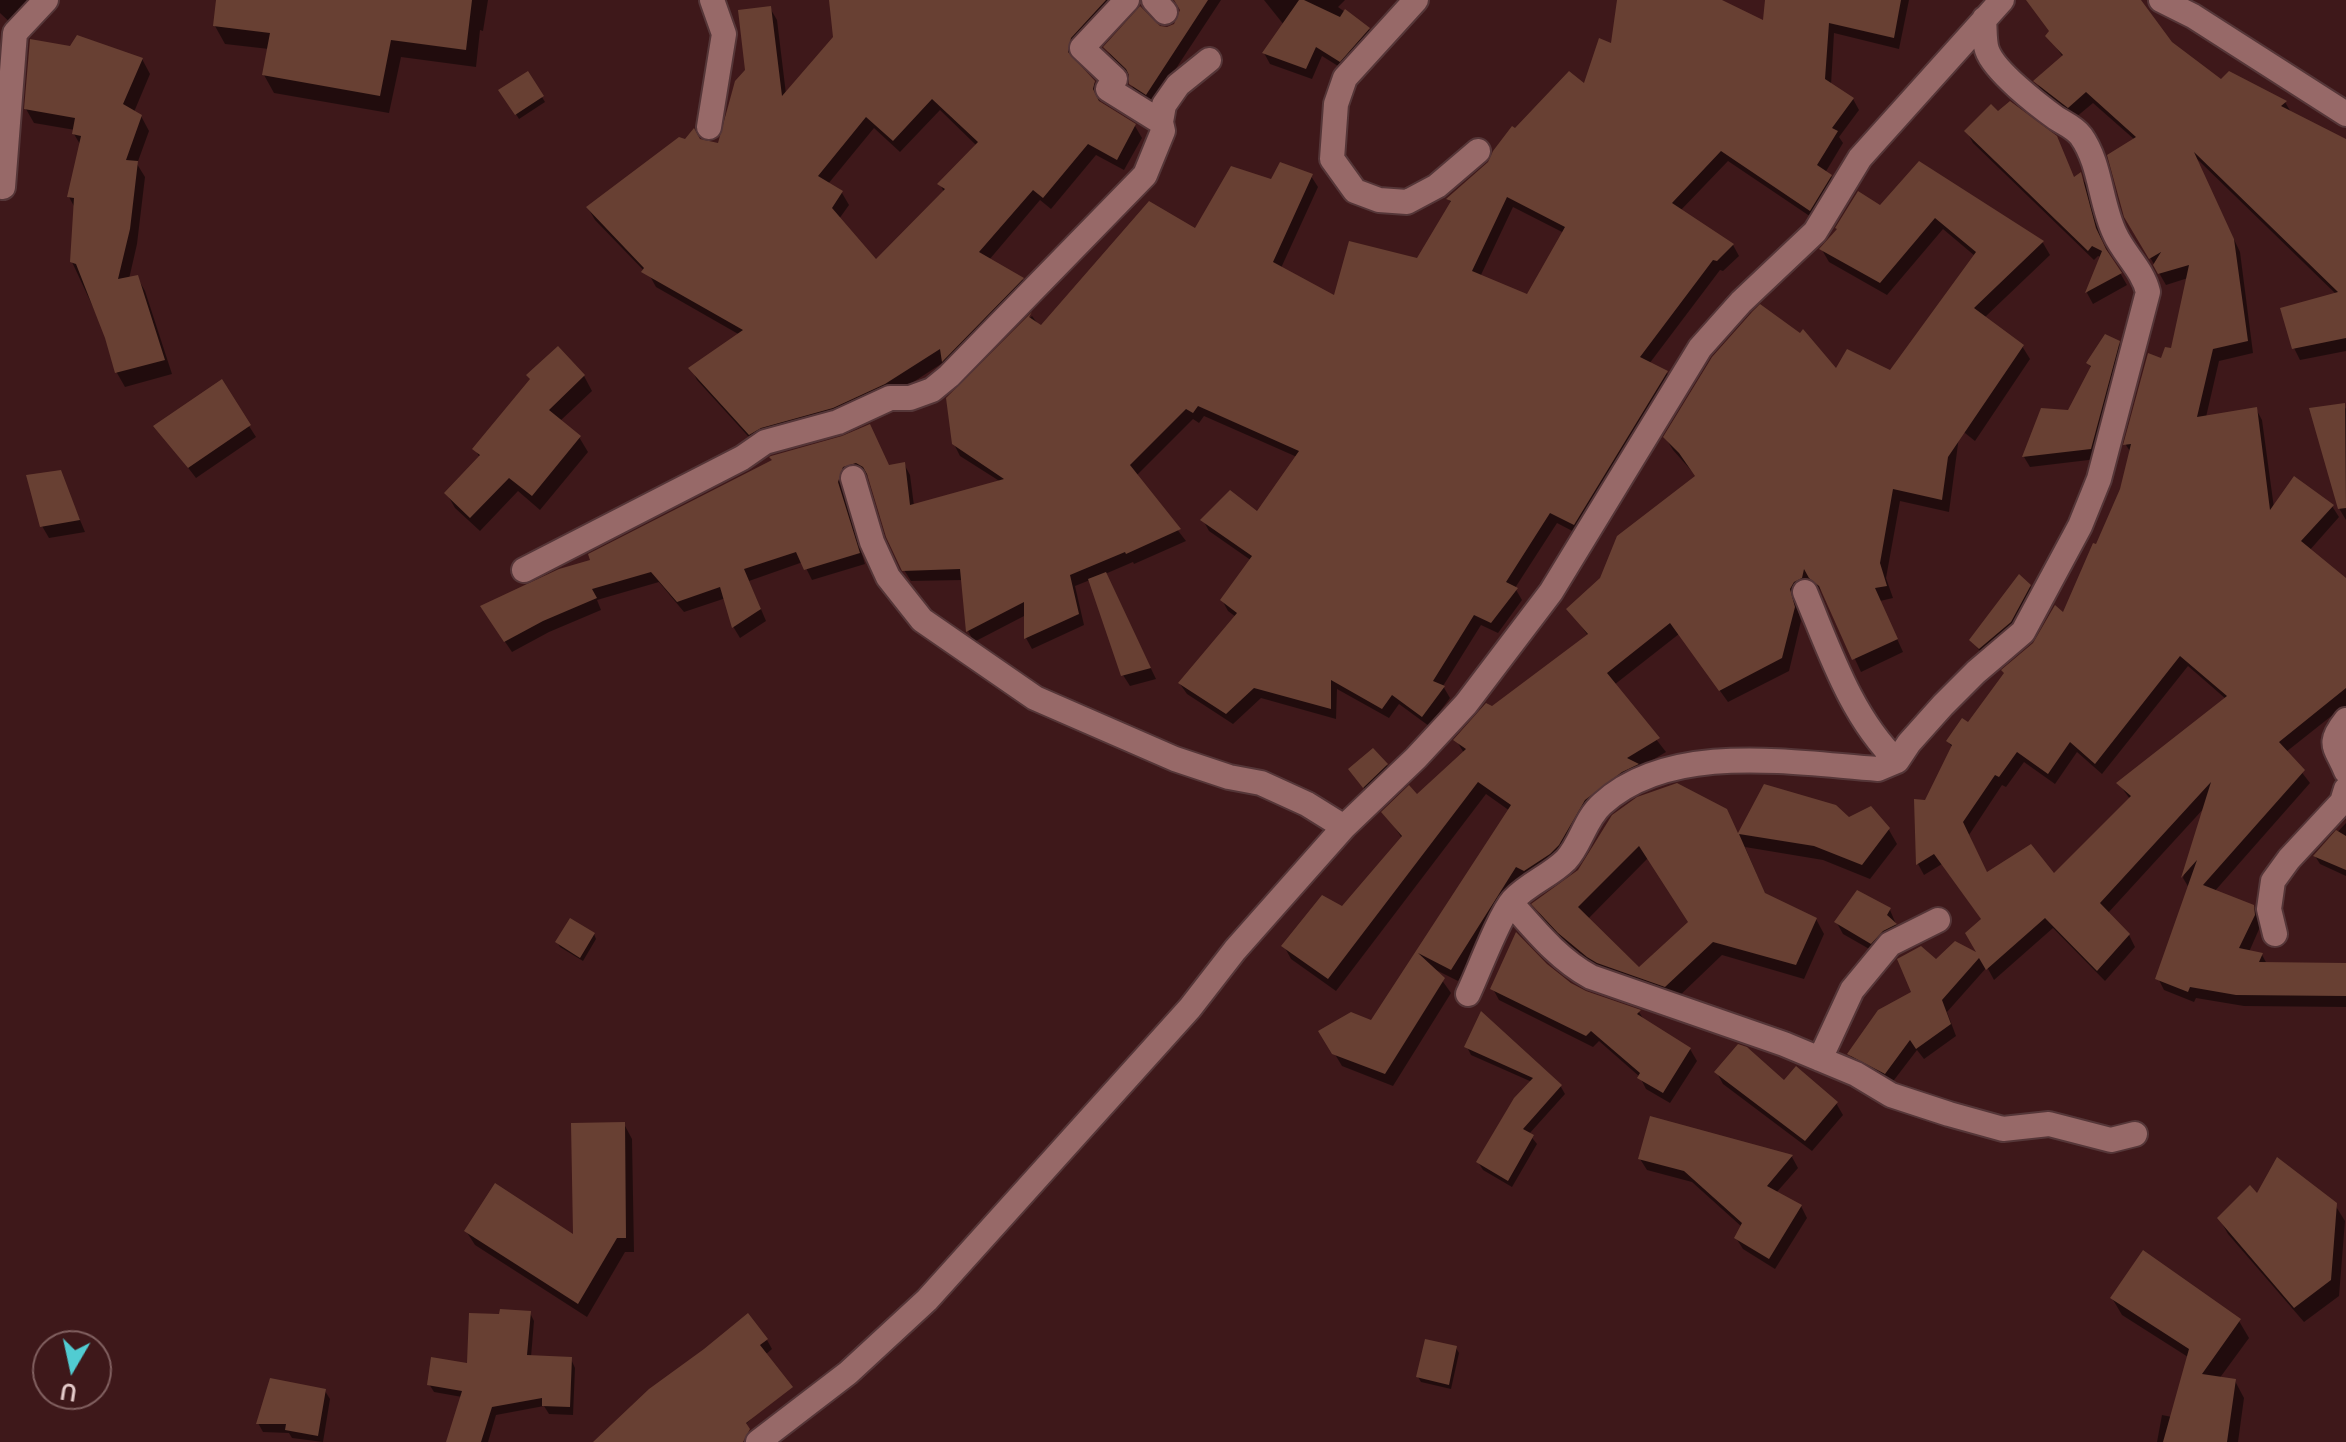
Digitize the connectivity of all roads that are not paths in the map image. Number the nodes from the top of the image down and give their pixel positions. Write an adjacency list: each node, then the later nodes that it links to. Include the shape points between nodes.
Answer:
1 (46, 0): 13 (street, via 15,33)
2 (712, 0): 11 (street, via 724,34)
3 (1127, 0): 10 (street, via 1082,48 1115,79 1108,89)
4 (1416, 0): 12 (street, via 1345,78 1336,104 1332,159 1355,191 1407,202 1437,186)
5 (2002, 0): 7 (street)
6 (2161, 0): 9 (street)
7 (1984, 19): 18 (street, via 1992,59 2081,137 2115,234 2148,292 2099,479 2080,526 2023,632 1943,705); 21 (street, via 1860,158 1815,232 1700,348 1551,592 1466,704)
8 (1209, 60): 10 (street, via 1178,85 1164,105)
9 (2346, 114)
10 (1161, 122): 15 (street, via 1161,140 1145,175 932,390 890,398 838,422 765,442)
11 (709, 127)
12 (1478, 151)
13 (3, 187)
14 (853, 478): 21 (street, via 888,577 922,620 1035,698 1175,759 1261,783)
15 (524, 570)
16 (1805, 592): 18 (street, via 1863,719)
17 (2346, 720): 19 (street, via 2334,749)
18 (1897, 761): 22 (street, via 1878,769 1753,758 1657,772 1625,785 1599,807 1569,857)
19 (2346, 771)
20 (2346, 789): 24 (street, via 2342,802 2273,881 2269,909)
21 (1344, 827): 28 (street, via 1190,1008 927,1300 848,1373)
22 (1511, 903): 25 (street); 26 (street, via 1552,949 1591,977)
23 (1938, 920): 26 (street, via 1890,944 1852,990)
24 (2275, 934)
25 (1468, 994)
26 (1820, 1059): 27 (street, via 1891,1095 2003,1129 2049,1124 2111,1140)
27 (2135, 1134)
28 (758, 1442)

